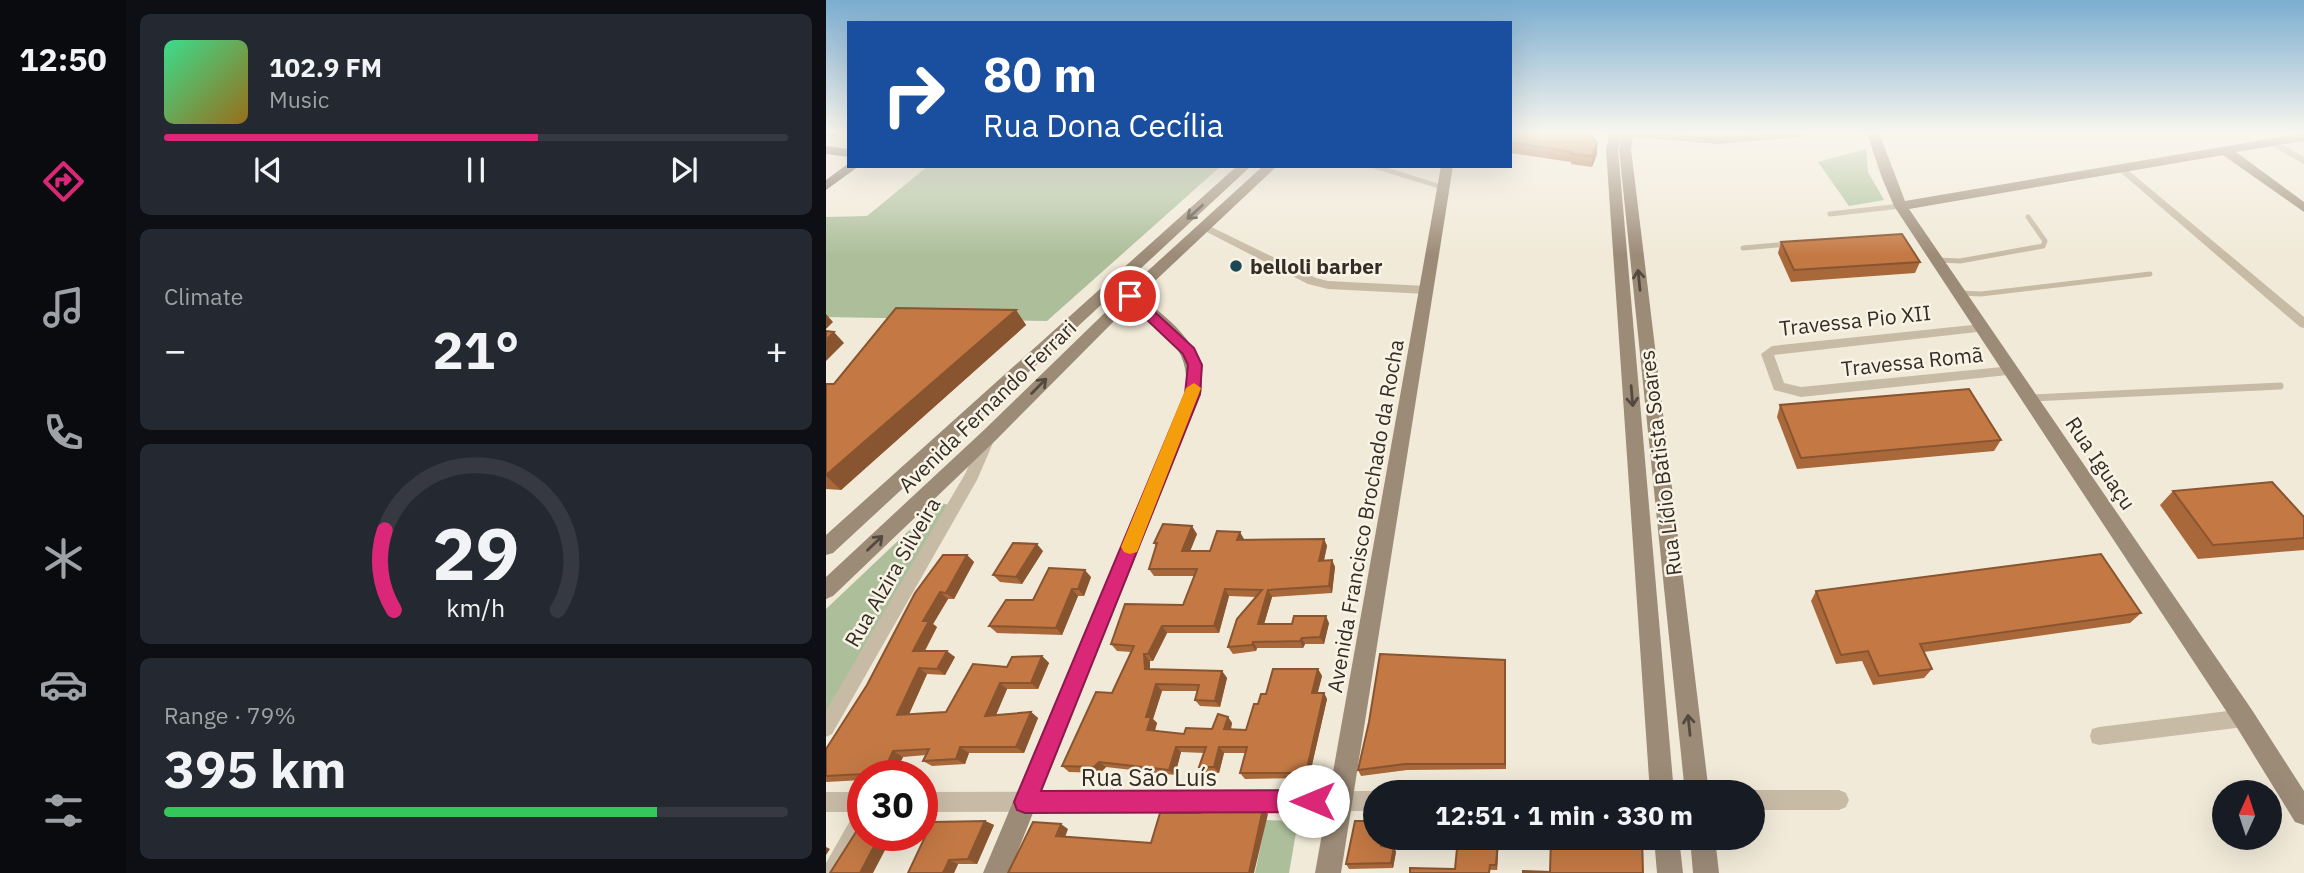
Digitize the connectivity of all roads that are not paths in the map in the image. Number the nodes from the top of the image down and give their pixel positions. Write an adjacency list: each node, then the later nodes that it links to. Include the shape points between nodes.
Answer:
1 (843, 174): 13 (main road)
2 (1237, 174): 25 (main road, Avenida Fernando Ferrari, one-way to 25)
3 (1263, 174): 19 (main road, Avenida Fernando Ferrari)
4 (1397, 174): 14 (street)
5 (1446, 174): 14 (main road, Avenida Francisco Brochado da Rocha)
6 (1619, 174): 12 (main road, Rua Lídio Batista Soares)
7 (1622, 174): 12 (main road, Rua Lídio Batista Soares)
8 (1887, 174): 15 (main road, Rua Iguaçu)
9 (2095, 174): 15 (main road)
10 (2129, 174): 28 (street)
11 (2257, 174): 16 (main road)
12 (1621, 179): 27 (main road, Rua Lídio Batista Soares)
13 (826, 186)
14 (1444, 187): 24 (main road, Avenida Francisco Brochado da Rocha)
15 (1901, 206): 17 (lane); 22 (main road, Rua Iguaçu, via 1914,233)
16 (2304, 208)
17 (1830, 214)
18 (2028, 218): 22 (lane, via 2045,241 2043,246 1960,261)
19 (1205, 227): 24 (street, via 1312,281); 25 (main road, Avenida Fernando Ferrari)
20 (1798, 243): 21 (lane)
21 (1743, 248)
22 (1937, 260): 26 (main road, Rua Iguaçu)
23 (2150, 274): 26 (lane)
24 (1427, 290): 50 (main road, Avenida Francisco Brochado da Rocha)
25 (1122, 291): 34 (main road, Avenida Fernando Ferrari, one-way to 25); 37 (main road, Avenida Fernando Ferrari); 55 (main road, via 1189,352 1195,365 1193,394)
26 (1959, 293): 29 (main road, Rua Iguaçu)
27 (1633, 310): 35 (main road, Rua Lídio Batista Soares); 36 (main road, Rua Lídio Batista Soares, one-way to 36)
28 (2304, 324)
29 (1982, 328): 30 (main road, Rua Iguaçu); 32 (street, Travessa Pio XII, via 1768,351 1779,387)
30 (2012, 372): 32 (street, Travessa Romã); 33 (main road, Rua Iguaçu)
31 (2280, 386): 33 (lane)
32 (1817, 392)
33 (2030, 398): 43 (main road, Rua Iguaçu)
34 (990, 435): 40 (main road, Avenida Fernando Ferrari, one-way to 34); 44 (street, Rua Alzira Silveira, via 972,476)
35 (1660, 462): 36 (main road); 39 (main road, Rua Lídio Batista Soares)
36 (1637, 463): 38 (main road, Rua Lídio Batista Soares)
37 (826, 547)
38 (1646, 564): 39 (main road); 41 (main road, Rua Lídio Batista Soares)
39 (1672, 565): 42 (main road, Rua Lídio Batista Soares)
40 (826, 590)
41 (1650, 632): 42 (main road); 46 (main road, Rua Lídio Batista Soares)
42 (1679, 632): 47 (main road, Rua Lídio Batista Soares, one-way to 42)
43 (2244, 718): 45 (street); 56 (main road, Rua Iguaçu)
44 (826, 728)
45 (2099, 736)
46 (1661, 780)
47 (1696, 780)
48 (1765, 800): 49 (street)
49 (1839, 800)
50 (1340, 801): 51 (street, Rua São Luís); 55 (street, Rua São Luís); 62 (main road, Avenida Francisco Brochado da Rocha)
51 (1363, 801)
52 (826, 802): 53 (street)
53 (847, 802)
54 (938, 802): 55 (street, Rua São Luís)
55 (1025, 802): 61 (main road)
56 (2304, 813)
57 (847, 845): 60 (street)
58 (1667, 850): 63 (main road)
59 (1703, 850): 64 (main road)
60 (832, 873)
61 (996, 873)
62 (1328, 873)
63 (1670, 873)
64 (1706, 873)

